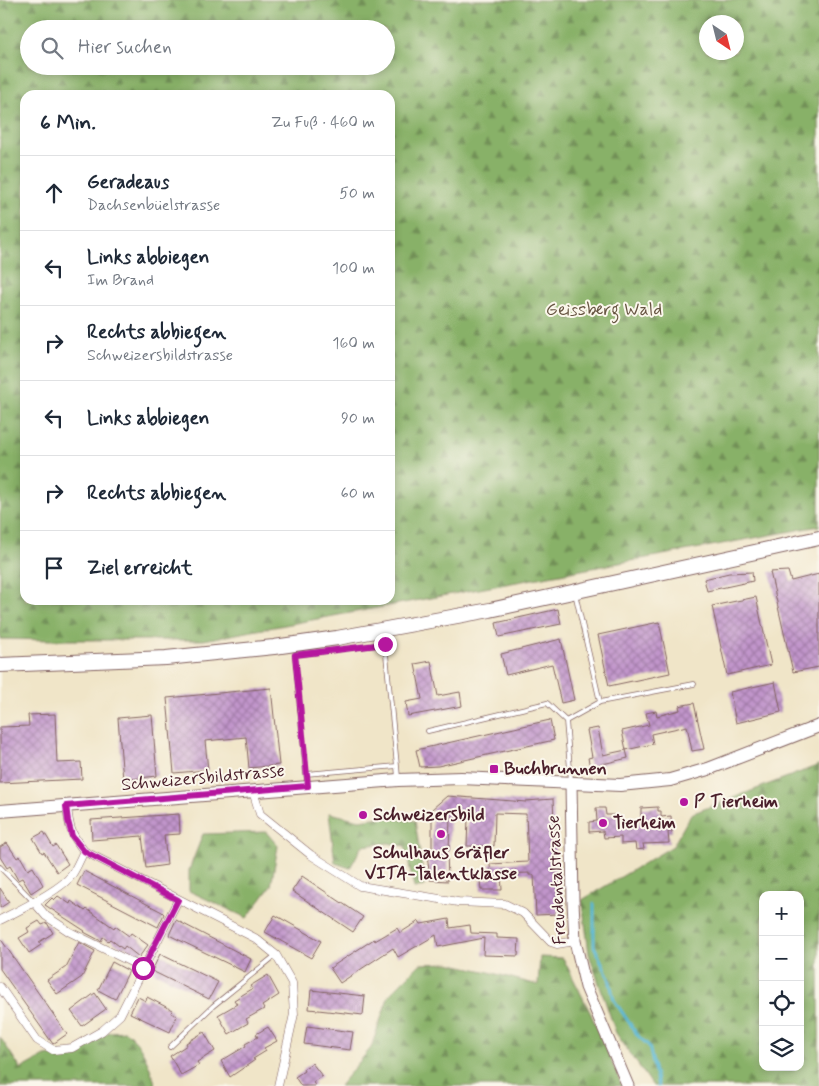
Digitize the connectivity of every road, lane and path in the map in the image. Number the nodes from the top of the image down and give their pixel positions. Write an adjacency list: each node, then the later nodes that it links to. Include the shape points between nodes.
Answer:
1 (819, 538): 2 (highway)
2 (575, 591): 4 (highway, via 413,625 274,648 166,658); 7 (lane)
3 (0, 659): 4 (highway)
4 (34, 663): 5 (highway)
5 (0, 665)
6 (694, 684): 7 (lane)
7 (600, 702): 8 (lane)
8 (566, 721): 10 (lane, via 547,703); 14 (lane)
9 (819, 726): 14 (main road, Schweizersbildstrasse, via 708,769 670,780 620,785)
10 (428, 731)
11 (397, 766): 12 (lane); 12 (lane, via 385,644 295,655); 13 (lane)
12 (307, 780): 13 (main road, Schweizersbildstrasse); 15 (main road, Schweizersbildstrasse)
13 (398, 780): 14 (main road, Schweizersbildstrasse, via 461,778)
14 (571, 783): 23 (street, Freudentalstrasse)
15 (253, 791): 16 (main road, Schweizersbildstrasse); 23 (street, via 260,814 311,854 360,886 458,902 505,904 523,913 550,942)
16 (66, 806): 17 (main road, Schweizersbildstrasse); 18 (street, via 72,836)
17 (0, 811)
18 (84, 851): 20 (street); 21 (street, via 66,882)
19 (0, 867): 21 (lane)
20 (178, 900): 24 (street, via 255,938); 25 (street)
21 (34, 902): 22 (street); 25 (street, via 46,916 70,932)
22 (0, 920)
23 (575, 941): 29 (street, Freudentalstrasse, via 586,988)
24 (276, 955): 27 (lane, via 213,1006); 28 (street, via 292,983 294,1014)
25 (143, 968): 26 (street, via 120,1015 72,1048 53,1050 37,1040)
26 (0, 987)
27 (170, 1047)
28 (278, 1086)
29 (628, 1086)

